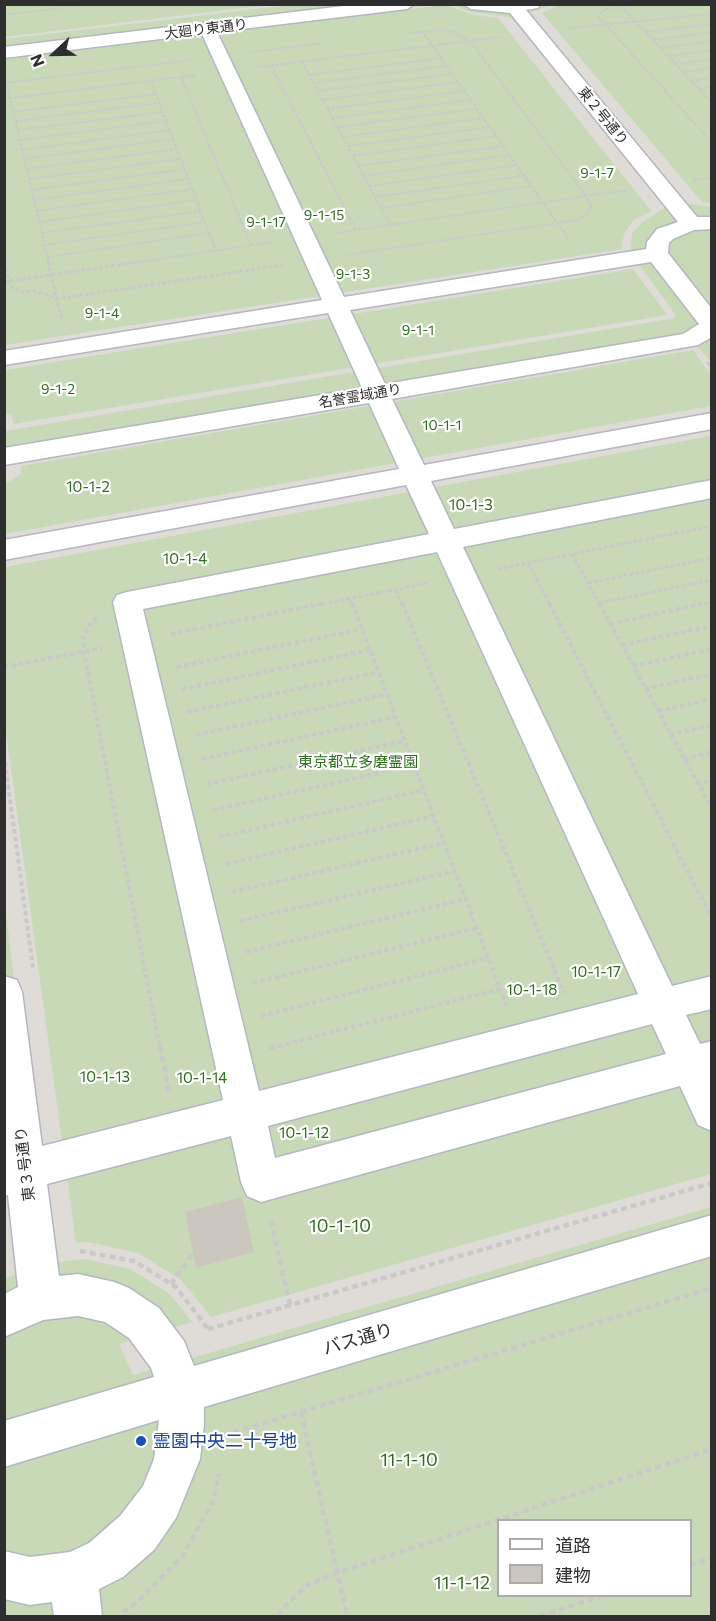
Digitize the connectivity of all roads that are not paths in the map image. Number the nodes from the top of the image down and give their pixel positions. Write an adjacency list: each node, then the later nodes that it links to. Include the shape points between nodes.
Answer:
1 (317, 4): 5 (street, 大廻り東通り)
2 (407, 4): 5 (street, 大廻り東通り)
3 (471, 4): 4 (street, via 496,9)
4 (524, 7): 10 (street, 東２号通り)
5 (284, 14): 6 (street, 大廻り東通り); 7 (street, 大廻り東通り)
6 (204, 22): 7 (street, 大廻り東通り); 12 (street)
7 (121, 33): 8 (street, 大廻り東通り); 9 (street, 大廻り東通り)
8 (4, 42)
9 (4, 53)
10 (701, 223): 11 (street, via 665,234 658,242)
11 (657, 254): 12 (street); 13 (street)
12 (336, 305): 14 (street); 15 (street)
13 (711, 326): 15 (street, 名誉霊域通り, via 690,340)
14 (4, 358)
15 (373, 384): 17 (street, 名誉霊域通り); 18 (street, 名誉霊域通り); 19 (street)
16 (711, 421): 19 (street)
17 (4, 437)
18 (4, 457)
19 (415, 475): 21 (street); 22 (street)
20 (711, 489): 21 (street)
21 (446, 541): 25 (street); 28 (street, via 127,602)
22 (4, 550)
23 (19, 984): 29 (street, 東３号通り)
24 (711, 992): 25 (street)
25 (661, 1005): 26 (street); 28 (street)
26 (700, 1062): 27 (street); 28 (street, via 261,1182)
27 (711, 1112)
28 (246, 1113): 29 (street)
29 (15, 1173): 31 (street, 東３号通り)
30 (711, 1235): 32 (street, バス通り)
31 (22, 1308): 32 (street, via 78,1295 114,1303 144,1323 169,1356)
32 (181, 1392): 33 (street, バス通り); 35 (street, via 182,1425 170,1483 137,1533 106,1560)
33 (4, 1444)
34 (4, 1575): 35 (street)
35 (75, 1596)

